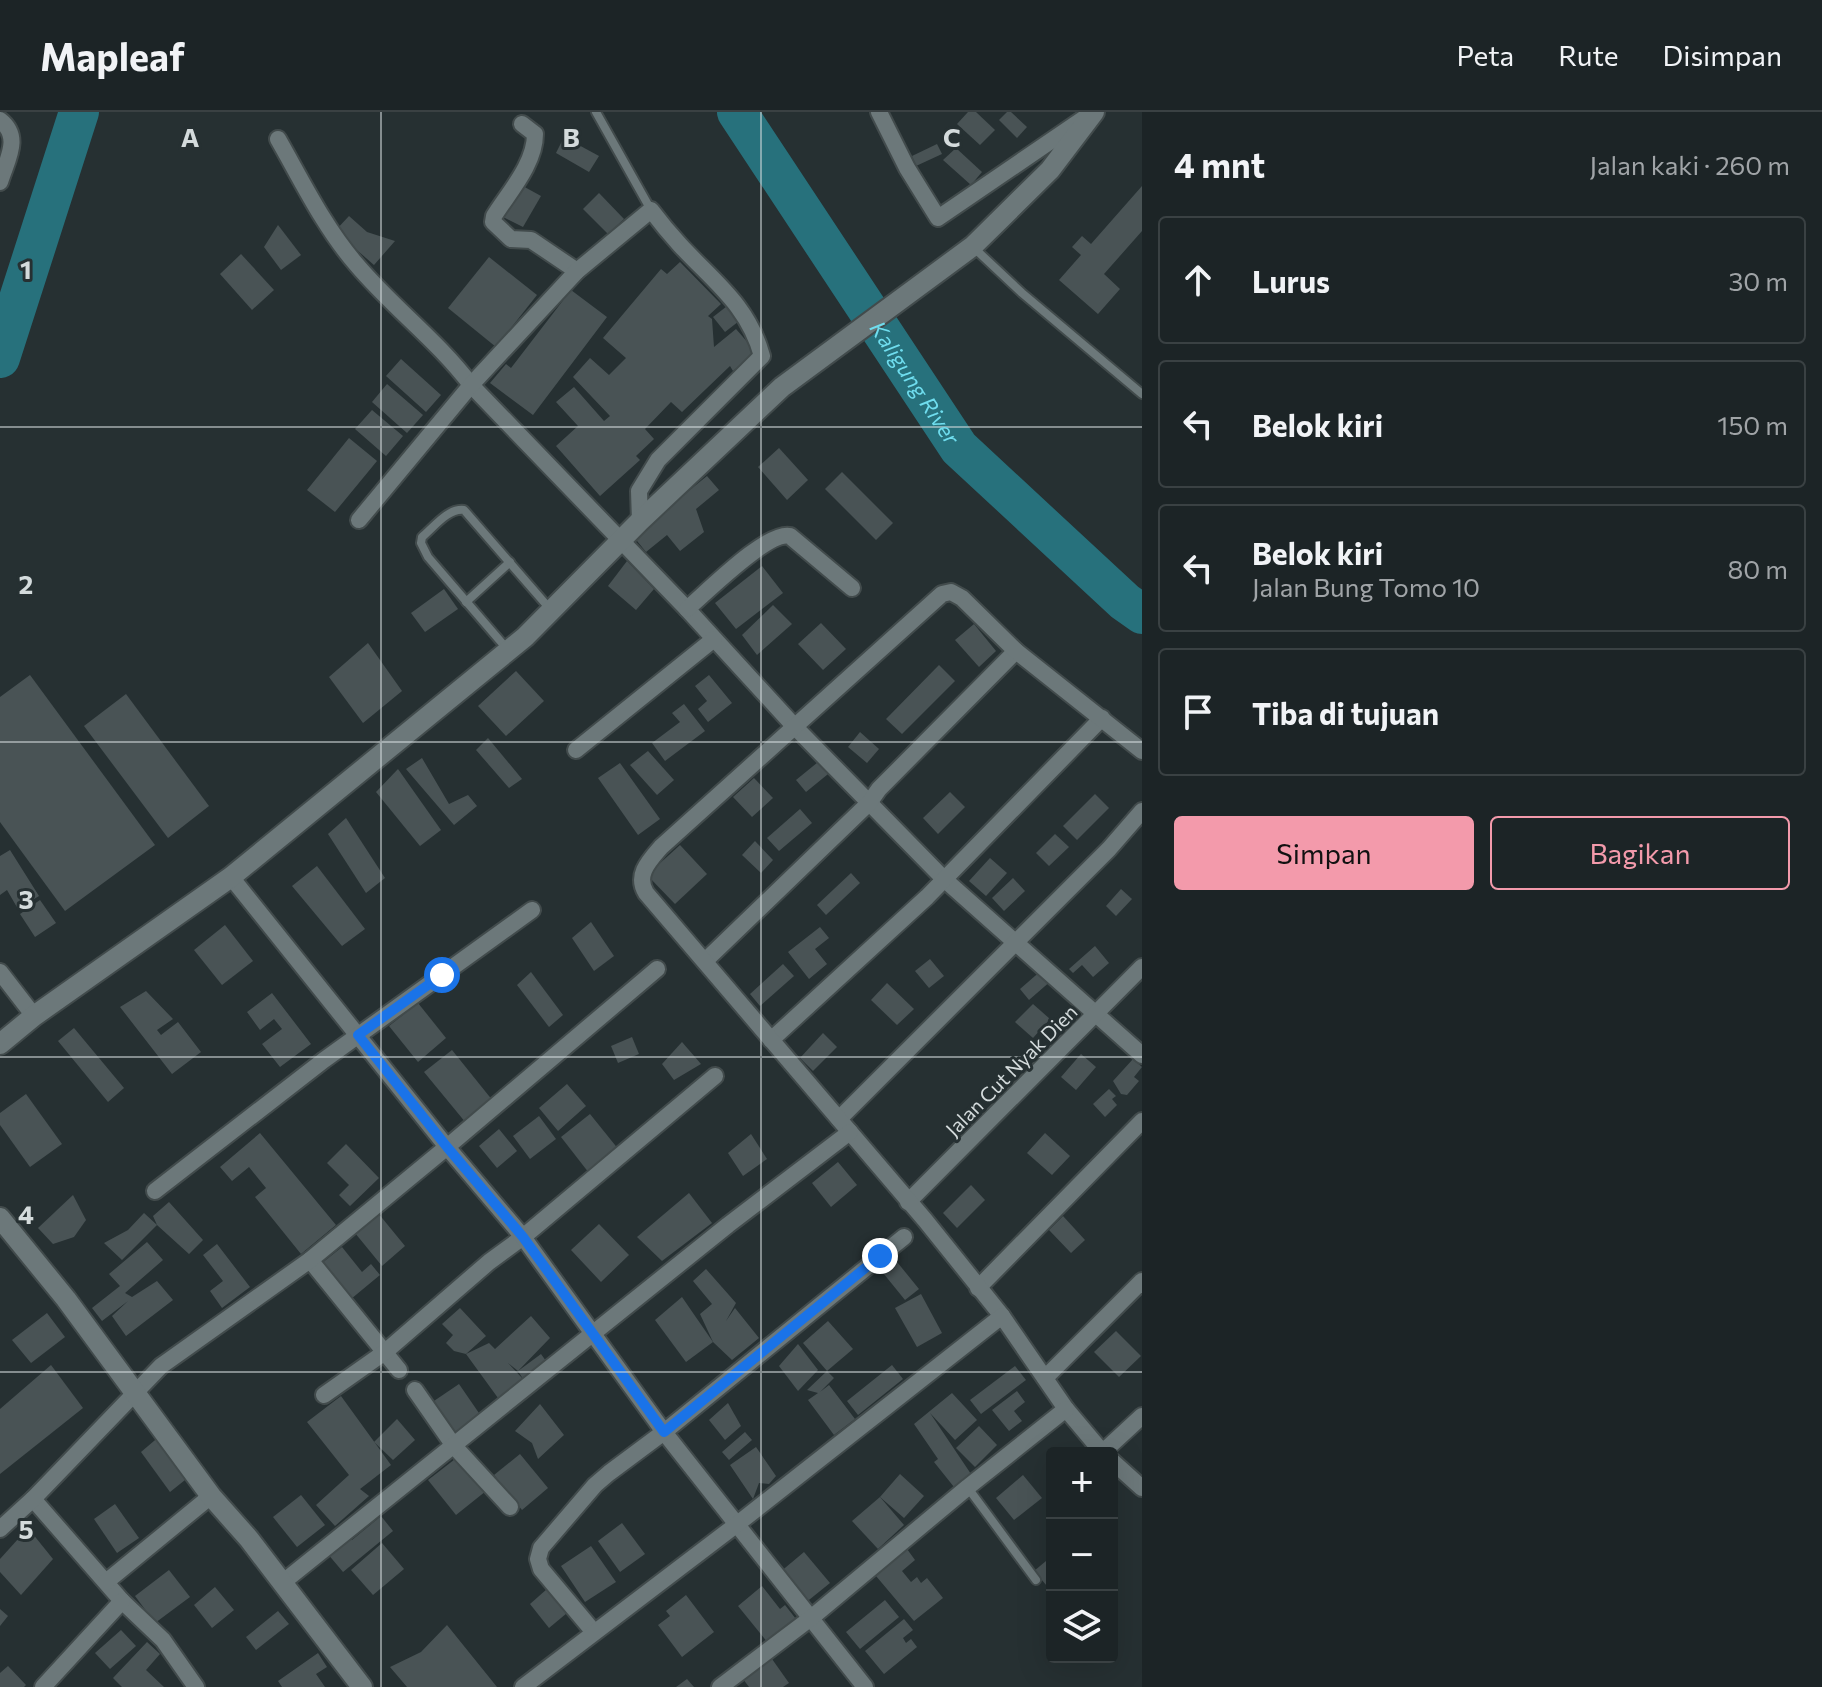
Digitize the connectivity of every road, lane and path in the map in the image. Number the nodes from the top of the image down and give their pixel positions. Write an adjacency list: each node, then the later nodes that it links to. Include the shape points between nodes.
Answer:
1 (596, 112): 8 (lane)
2 (879, 112): 3 (street, via 938,218)
3 (1094, 112): 9 (main road, via 1050,170)
4 (0, 120): 7 (street, via 12,131 13,140)
5 (522, 124): 10 (street, via 535,134 535,146 493,222 511,239 531,240)
6 (278, 139): 11 (street, via 356,265 448,355)
7 (0, 182)
8 (651, 210): 10 (street); 14 (street, via 737,303 762,356 654,466 639,491)
9 (973, 246): 12 (lane); 14 (main road, via 797,376)
10 (577, 271): 11 (street)
11 (471, 385): 13 (street); 15 (street)
12 (1142, 394)
13 (359, 520)
14 (640, 521): 15 (main road)
15 (621, 541): 19 (street); 20 (main road)
16 (510, 562): 18 (lane); 18 (lane, via 464,510 451,512 422,537 428,557); 20 (lane)
17 (852, 588): 19 (street, via 784,534 766,542)
18 (466, 602): 22 (lane)
19 (687, 609): 21 (street)
20 (551, 611): 22 (main road)
21 (714, 639): 25 (street); 26 (street)
22 (507, 650): 30 (main road)
23 (1016, 651): 24 (street); 25 (street, via 962,598 942,594); 28 (street)
24 (1102, 718): 27 (street); 31 (street)
25 (795, 727): 28 (street); 34 (street, via 661,847 642,874 646,893)
26 (576, 750)
27 (1142, 751)
28 (869, 803): 31 (street); 34 (street)
29 (1142, 811): 33 (street)
30 (231, 877): 39 (main road); 40 (street)
31 (944, 879): 33 (street); 41 (street)
32 (532, 910): 40 (street)
33 (1016, 942): 38 (street); 45 (street)
34 (705, 961): 41 (street)
35 (1142, 967): 38 (street, Jalan Cut Nyak Dien)
36 (657, 969): 48 (street)
37 (0, 972): 39 (street)
38 (1096, 1015): 43 (street); 50 (street, Jalan Cut Nyak Dien)
39 (34, 1016): 42 (main road)
40 (358, 1035): 48 (street); 49 (street)
41 (771, 1040): 45 (street)
42 (0, 1044)
43 (1142, 1055)
44 (715, 1076): 52 (street)
45 (839, 1119): 47 (street)
46 (1142, 1121): 56 (street)
47 (850, 1132): 50 (street); 58 (street)
48 (447, 1147): 52 (street); 54 (street)
49 (155, 1191)
50 (908, 1202): 56 (street)
51 (0, 1218): 63 (main road)
52 (523, 1237): 58 (street); 59 (street)
53 (904, 1237): 67 (street)
54 (310, 1260): 59 (street); 63 (street, via 161,1366)
55 (1142, 1281): 61 (street)
56 (978, 1288): 57 (street)
57 (1002, 1316): 61 (street); 77 (street)
58 (593, 1335): 67 (street); 68 (street)
59 (385, 1352): 60 (street); 64 (street)
60 (399, 1370)
61 (1045, 1378): 65 (street)
62 (415, 1390): 68 (street)
63 (135, 1394): 74 (main road); 75 (street)
64 (324, 1395)
65 (1066, 1409): 69 (street); 72 (street)
66 (1142, 1416): 70 (street)
67 (664, 1432): 77 (street); 84 (street, via 595,1485 539,1553 541,1569)
68 (454, 1446): 76 (street); 81 (street)
69 (1098, 1447)
70 (1109, 1447)
71 (1118, 1466): 73 (street)
72 (968, 1487): 79 (lane); 83 (street)
73 (1142, 1488)
74 (211, 1496): 80 (street); 81 (main road)
75 (33, 1499): 78 (street); 80 (street)
76 (510, 1507)
77 (736, 1525): 83 (street); 84 (street)
78 (0, 1529)
79 (1036, 1580)
80 (106, 1582): 82 (street)
81 (282, 1583): 85 (main road)
82 (122, 1601): 86 (street); 87 (street, via 163,1640)
83 (811, 1618): 89 (street); 90 (street)
84 (593, 1631): 88 (street)
85 (357, 1685)
86 (43, 1687)
87 (196, 1687)
88 (523, 1687)
89 (720, 1687)
90 (865, 1687)

